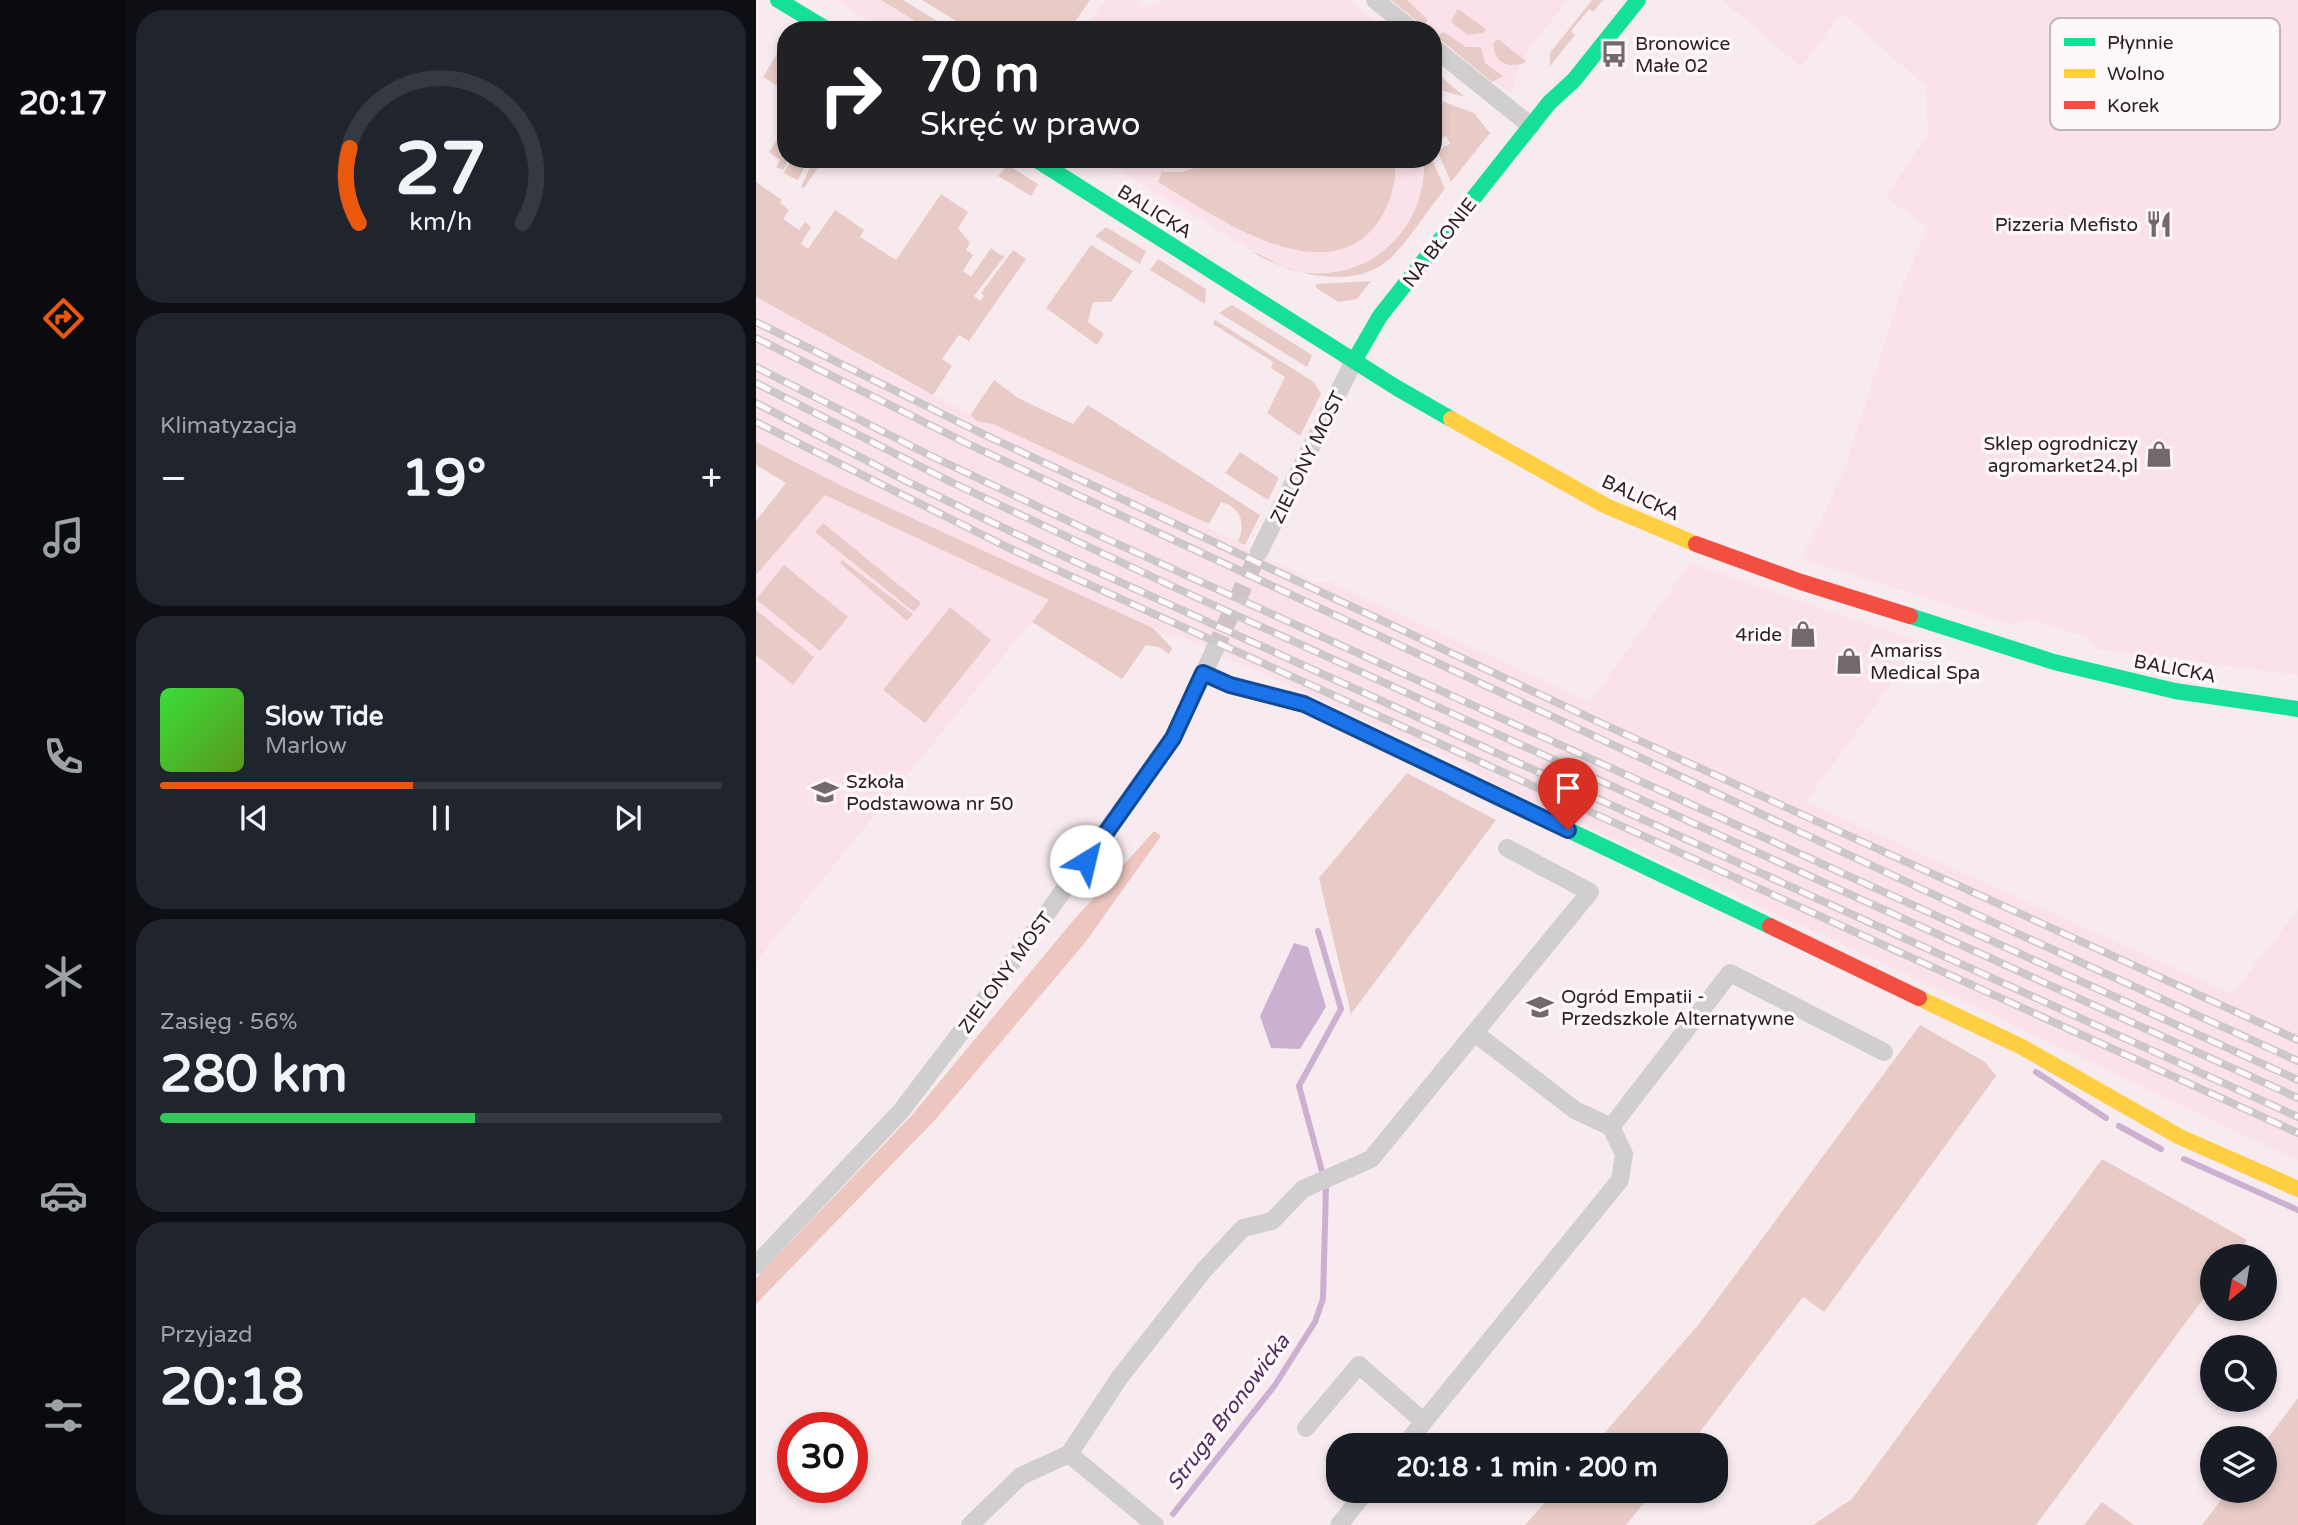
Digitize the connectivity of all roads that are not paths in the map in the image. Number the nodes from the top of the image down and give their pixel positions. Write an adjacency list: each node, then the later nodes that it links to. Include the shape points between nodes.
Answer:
1 (778, 0): 4 (street)
2 (1375, 0): 5 (street)
3 (1638, 0): 7 (street, NA BŁONIE)
4 (813, 21)
5 (1401, 21)
6 (1442, 54): 7 (street)
7 (1531, 126): 9 (street, NA BŁONIE, via 1380,316)
8 (1049, 168): 9 (street, BALICKA)
9 (1354, 361): 10 (street, ZIELONY MOST); 13 (street, BALICKA, via 1606,506 1746,564 2054,662 2175,691)
10 (1259, 552)
11 (1214, 651): 12 (street, ZIELONY MOST)
12 (1203, 673): 18 (street, via 1230,685 1304,704 1444,768 2022,1047 2180,1138); 19 (street, ZIELONY MOST, via 1173,738 920,1087)
13 (2298, 709)
14 (1507, 848): 15 (street, via 1590,892)
15 (1476, 1034): 17 (street, via 1575,1110); 23 (street, via 1371,1159 1303,1189 1272,1221 1243,1228 1120,1377)
16 (1884, 1052): 17 (street, via 1730,973)
17 (1611, 1126): 20 (street, via 1624,1154 1620,1180)
18 (2298, 1189)
19 (756, 1265)
20 (1424, 1422): 21 (street, via 1359,1366); 22 (street)
21 (1306, 1428)
22 (1415, 1433)
23 (1069, 1454): 25 (street, via 1021,1476); 26 (street)
24 (1356, 1503): 27 (street)
25 (970, 1525)
26 (1155, 1525)
27 (1339, 1525)

